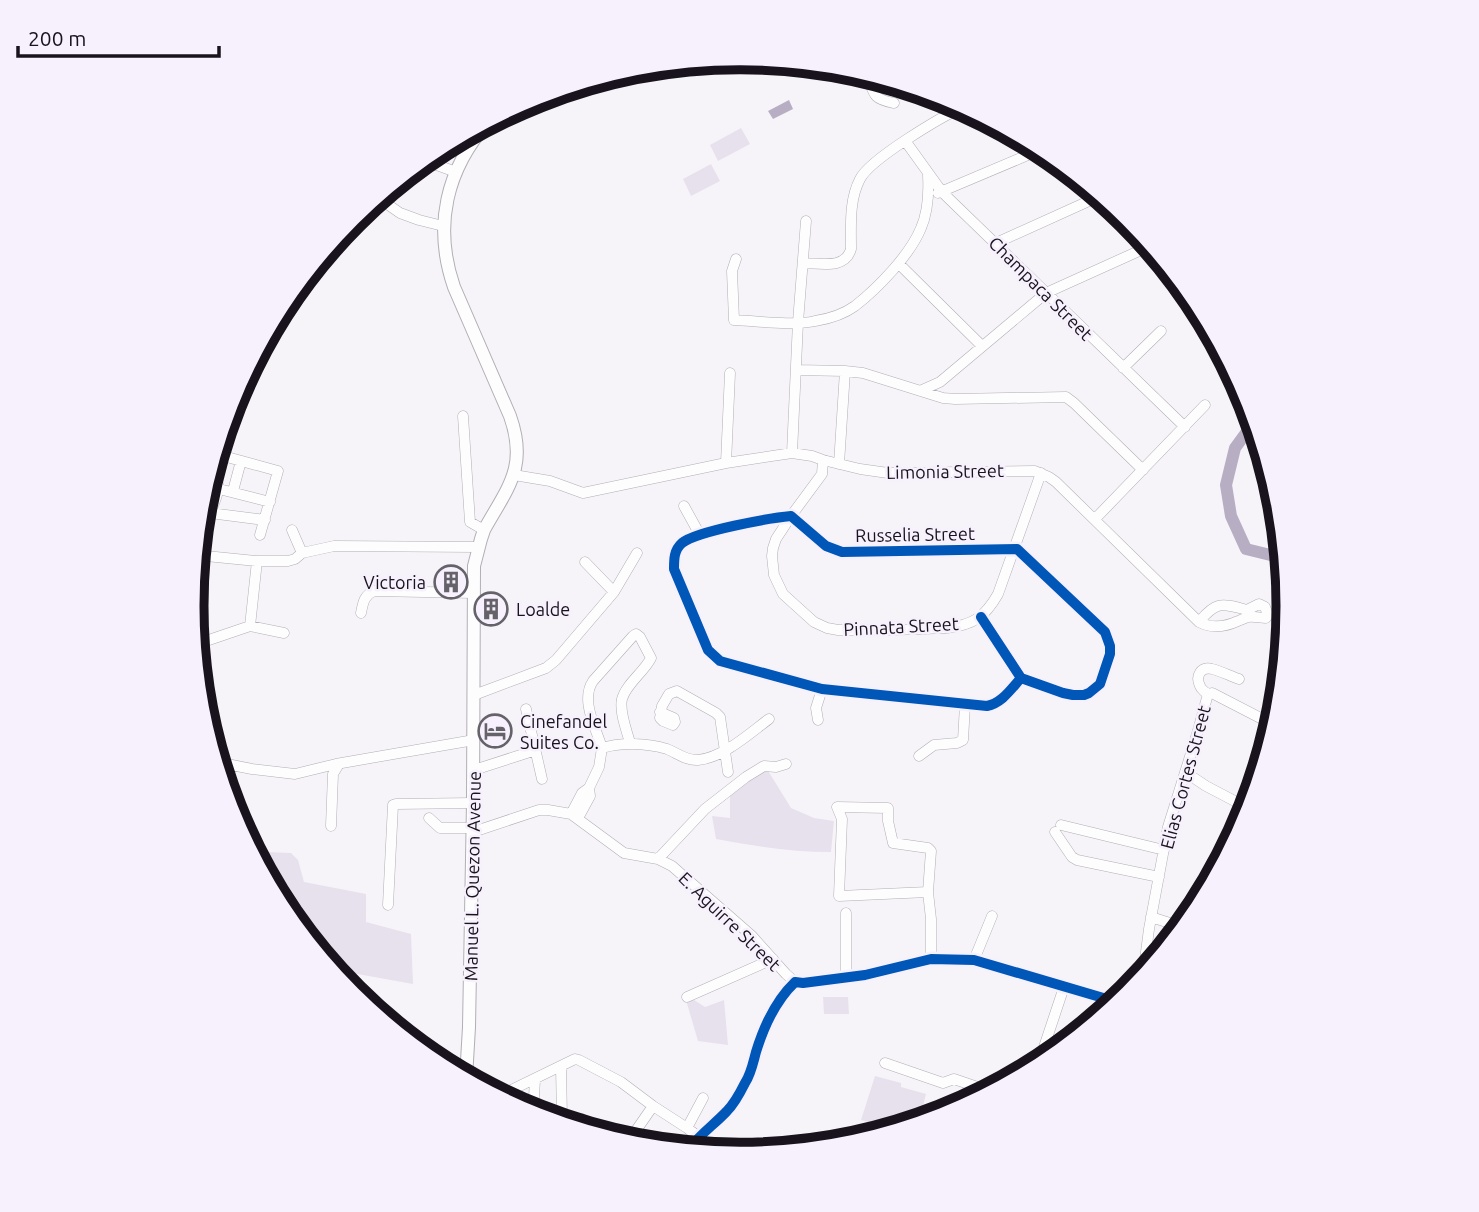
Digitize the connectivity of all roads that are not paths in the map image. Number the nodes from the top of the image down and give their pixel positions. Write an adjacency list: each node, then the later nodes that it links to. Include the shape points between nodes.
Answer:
1 (871, 86): 2 (street, via 881,101)
2 (894, 103)
3 (950, 113): 5 (street)
4 (473, 141): 8 (main road, Manuel L. Quezon Avenue)
5 (905, 142): 9 (street, Champaca Street); 19 (street, via 861,176 852,206 850,254 837,264)
6 (1029, 155): 10 (street)
7 (436, 165): 8 (street)
8 (456, 172): 15 (main road, Manuel L. Quezon Avenue, via 447,194)
9 (928, 175): 10 (street, Champaca Street); 11 (street)
10 (942, 192): 11 (street); 16 (street, Champaca Street)
11 (928, 198): 20 (street, via 920,230)
12 (1090, 201): 16 (street)
13 (386, 203): 15 (street, via 400,214)
14 (806, 221): 19 (street)
15 (443, 226): 43 (main road, Manuel L. Quezon Avenue, via 447,268 514,430 518,450)
16 (996, 243): 21 (street, Champaca Street)
17 (1140, 251): 21 (street)
18 (736, 259): 22 (street, via 732,271 734,320)
19 (803, 263): 22 (street)
20 (899, 264): 22 (street, via 854,306 828,318); 24 (street)
21 (1046, 293): 24 (street); 25 (street, Champaca Street)
22 (798, 322): 26 (street)
23 (1161, 331): 25 (street)
24 (982, 346): 29 (street)
25 (1123, 368): 34 (street, Champaca Street)
26 (796, 370): 27 (street); 35 (street)
27 (845, 371): 30 (street); 40 (street)
28 (730, 373): 39 (street)
29 (940, 382): 30 (street); 31 (street)
30 (922, 390): 31 (street)
31 (943, 398): 41 (street, via 1066,397)
32 (1205, 405): 34 (street)
33 (463, 416): 55 (street, via 470,522)
34 (1185, 427): 41 (street)
35 (792, 453): 37 (street, Limonia Street); 39 (street, Limonia Street)
36 (225, 456): 38 (street)
37 (823, 460): 40 (street, Limonia Street); 51 (street, Pinnata Street, via 822,474)
38 (241, 461): 46 (street); 47 (street, via 278,471)
39 (726, 463): 43 (street, Limonia Street, via 583,493)
40 (839, 464): 42 (street, Limonia Street, via 888,473)
41 (1143, 470): 52 (street)
42 (1041, 472): 52 (street); 59 (street, Pinnata Street)
43 (514, 475): 55 (main road, Manuel L. Quezon Avenue)
44 (218, 483): 45 (street)
45 (219, 489): 46 (street); 48 (street)
46 (233, 491): 47 (street)
47 (270, 502): 53 (street)
48 (214, 503)
49 (684, 506): 57 (street)
50 (212, 513): 53 (street)
51 (791, 516): 57 (street); 59 (street, Russelia Street, via 826,546 842,552); 68 (street, Pinnata Street, via 773,548 774,575 783,593 820,626 838,630 947,628)
52 (1096, 519): 69 (street)
53 (265, 520): 56 (street)
54 (292, 530): 61 (street)
55 (484, 530): 58 (main road, Manuel L. Quezon Avenue)
56 (260, 535)
57 (700, 535): 75 (street, via 683,542 674,560 708,650 720,661)
58 (478, 547): 61 (street, via 334,546); 66 (main road, Manuel L. Quezon Avenue)
59 (1013, 549): 68 (street, Pinnata Street, via 998,594); 73 (street, via 1020,550 1105,632 1110,646 1100,684 1084,695 1063,693)
60 (637, 552): 65 (street)
61 (302, 553): 63 (street, via 288,561)
62 (206, 556): 63 (street)
63 (257, 561): 70 (street)
64 (585, 562): 65 (street)
65 (614, 592): 77 (street, via 546,668)
66 (474, 593): 67 (street, via 374,591 367,594); 77 (main road, Manuel L. Quezon Avenue)
67 (361, 613)
68 (981, 617): 73 (street)
69 (1199, 622): 69 (street, via 1217,627 1247,613 1218,605)
70 (250, 626): 71 (street); 72 (street)
71 (284, 633)
72 (205, 641)
73 (1021, 678): 78 (street, via 994,705)
74 (1239, 679): 76 (street, via 1204,669 1198,676 1200,688)
75 (822, 689): 78 (street); 82 (street)
76 (1208, 694): 83 (street, Elias Cortes Street); 96 (street, Elias Cortes Street)
77 (474, 695): 84 (main road, Manuel L. Quezon Avenue)
78 (965, 705): 89 (street, via 963,740 934,745)
79 (526, 709): 87 (street)
80 (660, 712): 88 (street, via 669,694 677,691 716,713)
81 (769, 719): 88 (street)
82 (818, 720)
83 (1263, 720)
84 (474, 740): 90 (street); 94 (main road, Manuel L. Quezon Avenue)
85 (630, 743): 86 (street); 86 (street, via 622,699 651,659 639,635 633,636 589,689 588,703); 88 (street, via 666,748 696,760)
86 (602, 748): 100 (street, via 599,767 582,793)
87 (536, 750): 94 (street); 97 (street)
88 (724, 751): 95 (street)
89 (919, 756)
90 (339, 764): 92 (street, via 295,774); 102 (street, via 333,774)
91 (786, 764): 105 (street, via 764,766 746,777 705,809)
92 (230, 765): 93 (street)
93 (229, 769)
94 (474, 770): 98 (main road, Manuel L. Quezon Avenue)
95 (728, 772)
96 (1185, 772): 99 (street); 104 (street, Elias Cortes Street)
97 (542, 779)
98 (473, 803): 103 (main road, Manuel L. Quezon Avenue); 108 (street, via 393,805)
99 (1238, 803)
100 (575, 816): 103 (street, via 539,810); 105 (street, E. Aguirre Street, via 624,853)
101 (429, 818): 103 (street, via 440,828)
102 (331, 826)
103 (473, 830): 125 (main road, Manuel L. Quezon Avenue)
104 (1164, 850): 106 (street, Elias Cortes Street); 106 (street, via 1058,829 1077,860)
105 (657, 859): 114 (street, E. Aguirre Street, via 690,881)
106 (1159, 877): 111 (street, Elias Cortes Street)
107 (928, 891): 107 (street, via 931,851 893,843 888,808 837,807 842,819 839,896); 115 (street)
108 (388, 905)
109 (846, 914): 117 (street)
110 (992, 916): 116 (street)
111 (1151, 918): 112 (street); 113 (street, Elias Cortes Street)
112 (1171, 924)
113 (1146, 954)
114 (772, 959): 118 (street, E. Aguirre Street); 120 (street)
115 (931, 959): 116 (street); 117 (street)
116 (974, 960): 119 (street)
117 (846, 978): 118 (street)
118 (795, 982): 135 (street, via 771,1015 737,1098)
119 (1063, 987): 121 (street); 122 (street)
120 (687, 997)
121 (1104, 998)
122 (1044, 1047)
123 (885, 1063): 127 (street, via 943,1083 954,1079)
124 (561, 1066): 126 (street); 131 (street, via 579,1060); 132 (street)
125 (467, 1067)
126 (535, 1080): 128 (street); 130 (street)
127 (977, 1087)
128 (511, 1091)
129 (703, 1098): 133 (street)
130 (534, 1101)
131 (653, 1106): 133 (street); 134 (street)
132 (562, 1112)
133 (687, 1128): 135 (street)
134 (635, 1132)
135 (699, 1137): 136 (street)
136 (696, 1140)

